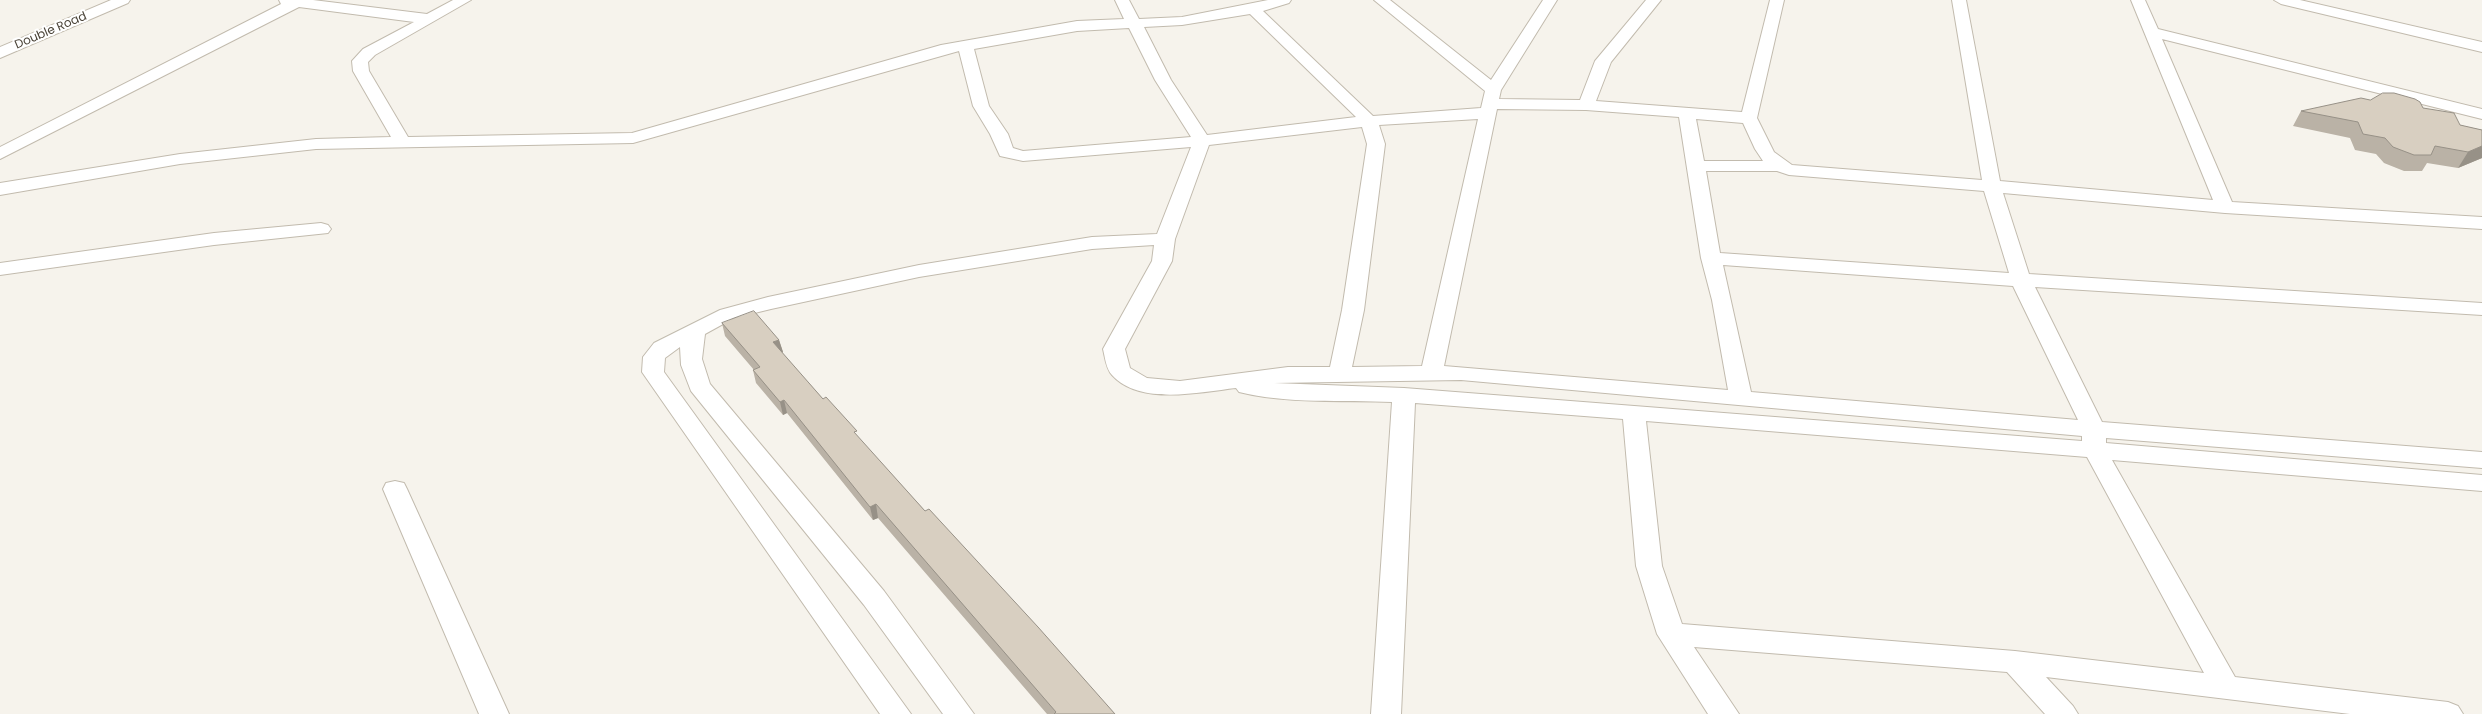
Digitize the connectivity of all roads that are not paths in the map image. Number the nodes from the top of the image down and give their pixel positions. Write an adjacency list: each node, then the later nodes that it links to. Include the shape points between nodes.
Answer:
1 (97, 0): 19 (street, Double Road)
2 (123, 0): 22 (street, Double Road)
3 (279, 0): 14 (street)
4 (464, 0): 16 (street)
5 (1122, 0): 17 (street)
6 (1284, 0): 15 (street)
7 (1381, 0): 23 (street)
8 (1550, 0): 23 (street)
9 (1654, 0): 24 (street, via 1603,60)
10 (1778, 0): 27 (street)
11 (1959, 0): 34 (street)
12 (2138, 0): 18 (street)
13 (2281, 0): 21 (street)
14 (299, 1): 16 (street); 31 (street)
15 (1253, 9): 17 (street, via 1182,21); 28 (street)
16 (429, 19): 30 (street, via 369,52 360,60 359,66)
17 (1132, 23): 20 (street, via 1047,30); 29 (street, via 1163,80)
18 (2152, 32): 26 (street); 36 (street)
19 (0, 41)
20 (965, 45): 29 (street, via 981,106 999,134 1006,152 1023,156); 30 (street, via 880,66 633,138)
21 (2482, 47)
22 (0, 53)
23 (1490, 102): 24 (street); 28 (street); 46 (street)
24 (1586, 105): 25 (street)
25 (1687, 113): 27 (street); 32 (street)
26 (2482, 114)
27 (1749, 118): 33 (street, via 1766,156)
28 (1369, 121): 29 (street); 45 (street, via 1376,153 1353,310)
29 (1202, 141): 39 (street)
30 (402, 142): 35 (street, via 316,144 180,159)
31 (0, 154)
32 (1695, 166): 33 (street); 40 (street)
33 (1776, 166): 34 (street, via 1808,172)
34 (1992, 186): 36 (street, via 2076,196); 42 (street)
35 (0, 189)
36 (2225, 207): 37 (street)
37 (2482, 223)
38 (321, 230): 41 (street, via 214,239)
39 (1165, 239): 44 (street, via 1092,242 919,271 768,303 727,314); 47 (street, via 1162,261 1114,350 1120,371 1141,385 1180,388)
40 (1711, 258): 42 (street); 49 (street)
41 (0, 269)
42 (2021, 280): 43 (street); 51 (street)
43 (2482, 309)
44 (695, 331): 59 (street, via 662,348 654,357 653,372); 60 (street, via 689,351 691,368 699,386 874,598)
45 (1340, 372): 46 (street); 47 (street, via 1288,374)
46 (1432, 372): 49 (street)
47 (1210, 384): 48 (street, via 1286,391)
48 (1404, 395): 50 (street); 61 (street)
49 (1741, 397): 51 (street)
50 (1634, 414): 51 (street); 55 (street, via 1649,566)
51 (2094, 439): 52 (street, via 2238,442); 53 (street); 57 (street)
52 (2482, 460)
53 (2482, 483)
54 (395, 489): 58 (street)
55 (1671, 634): 56 (street); 62 (street)
56 (2015, 662): 57 (street); 63 (street)
57 (2226, 687): 64 (street)
58 (494, 714)
59 (896, 714)
60 (959, 714)
61 (1386, 714)
62 (1724, 714)
63 (2063, 714)
64 (2448, 714)

